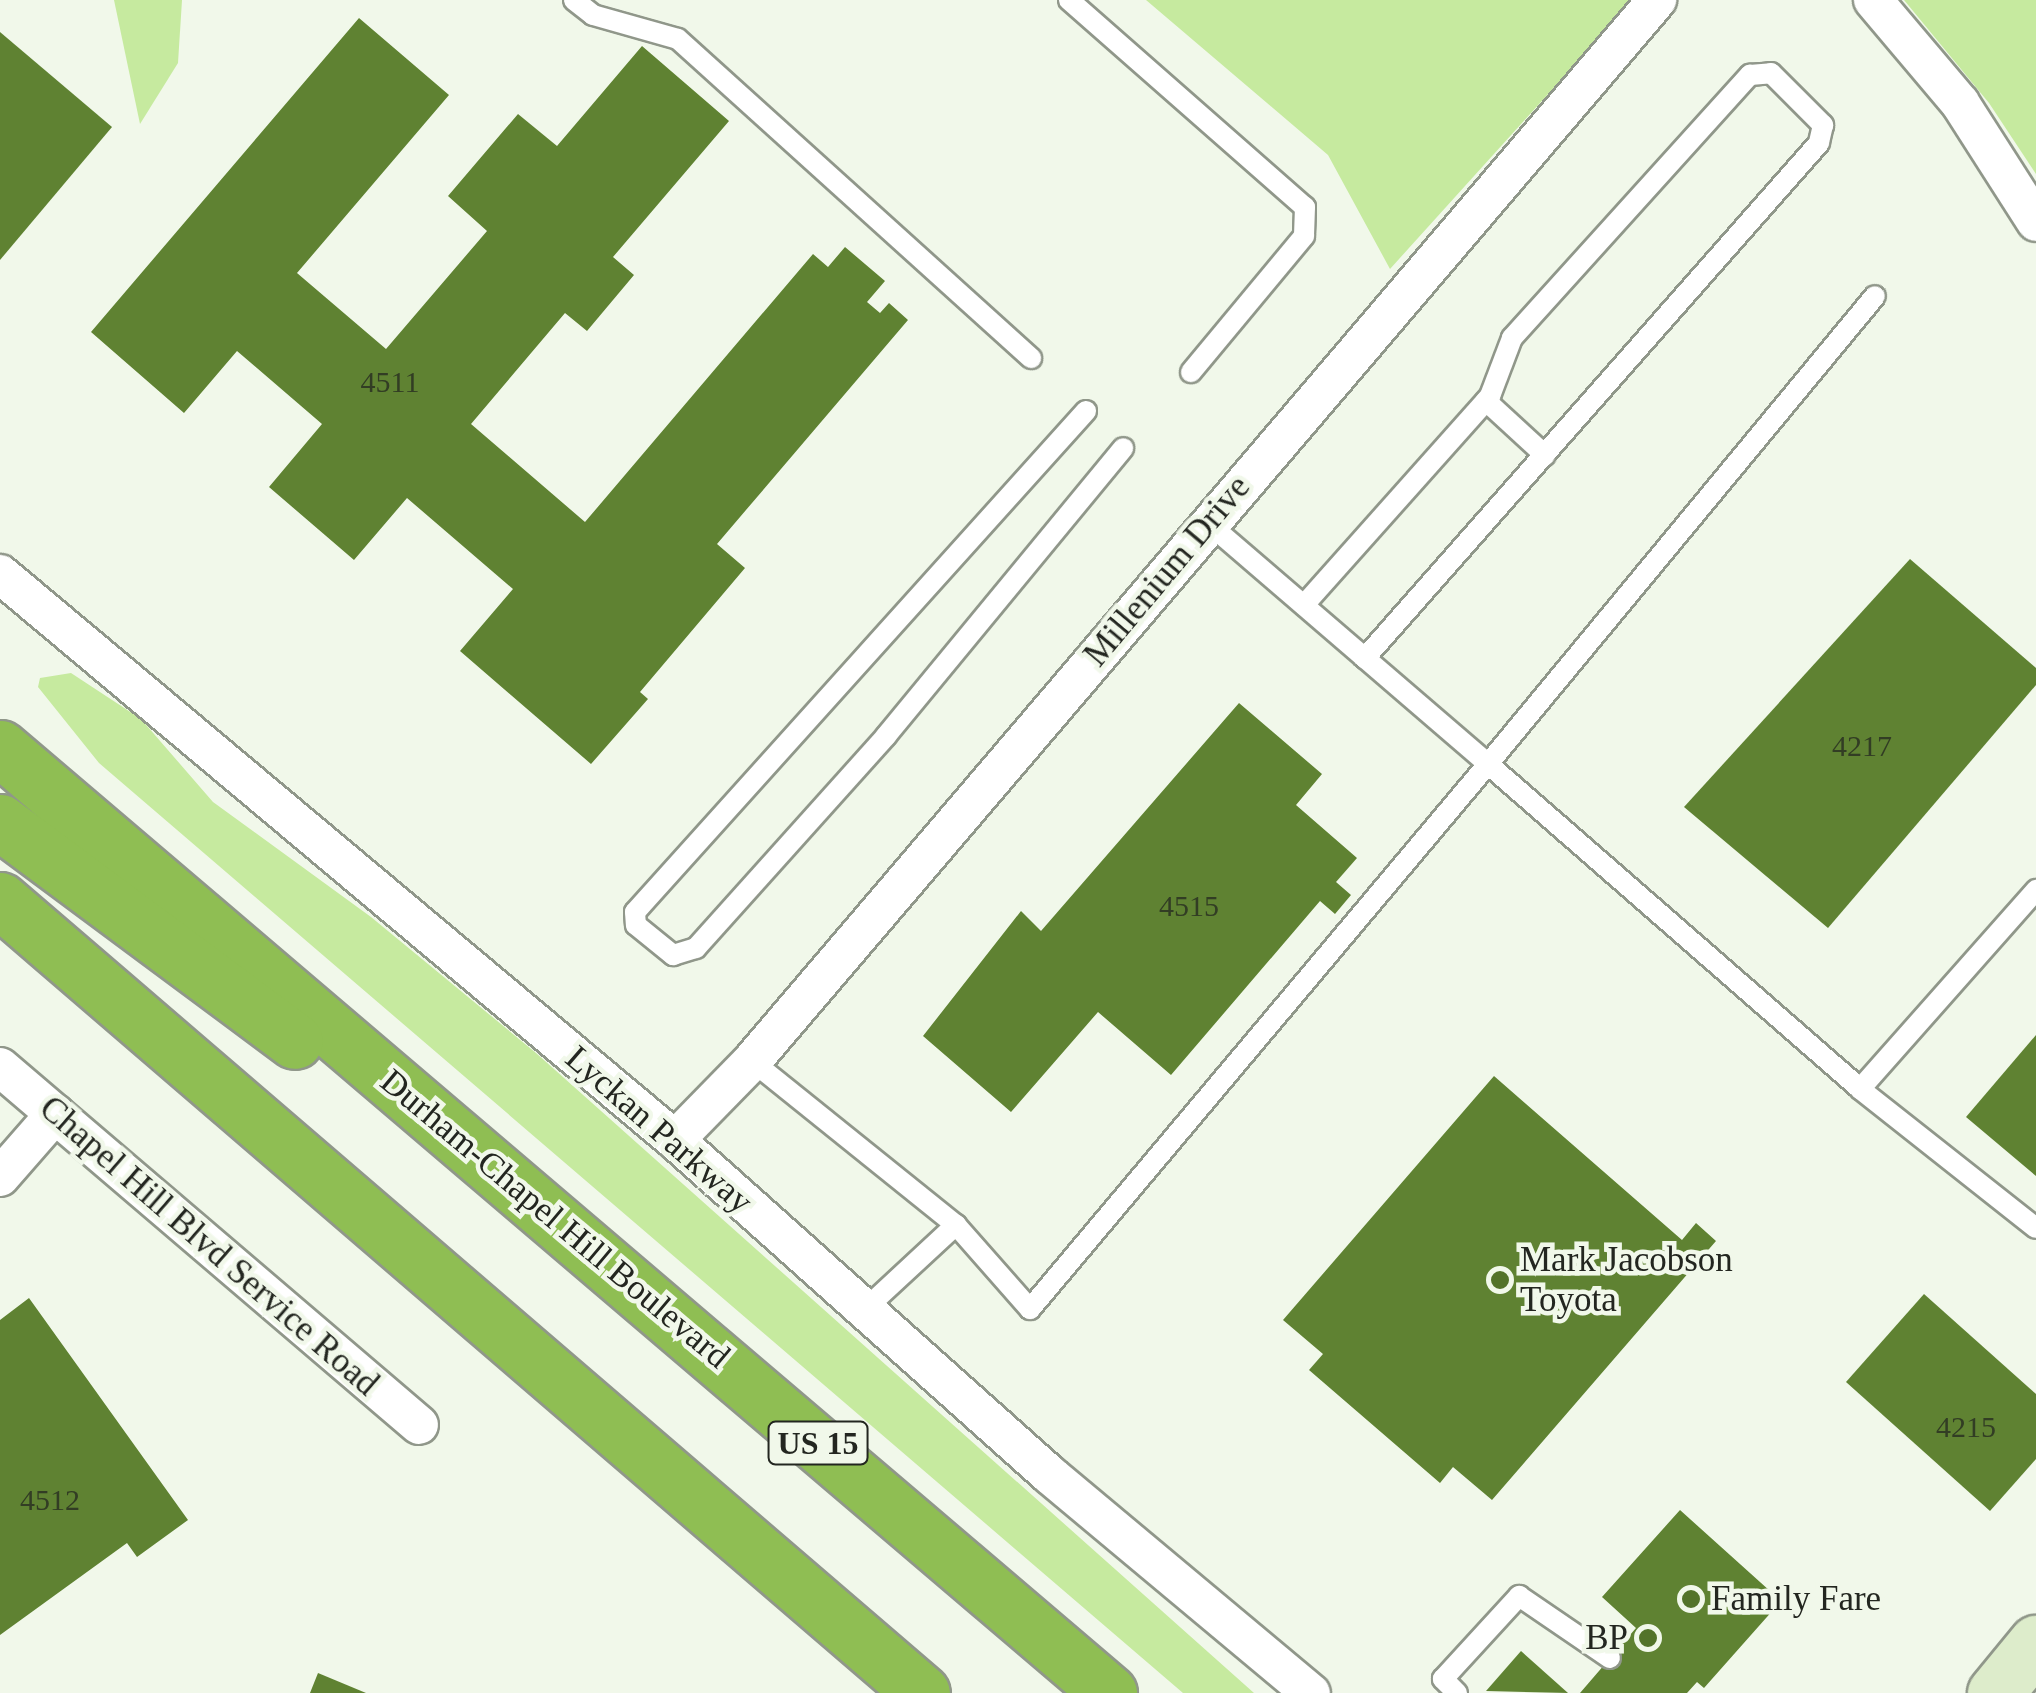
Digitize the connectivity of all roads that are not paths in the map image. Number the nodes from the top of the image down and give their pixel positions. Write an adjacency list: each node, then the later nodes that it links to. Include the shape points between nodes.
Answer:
1 (574, 0): 7 (lane, via 593,15 678,39)
2 (1069, 0): 8 (lane, via 1305,208 1304,236)
3 (1657, 0): 13 (street, Millenium Drive)
4 (1874, 0): 5 (street, via 1960,103)
5 (2036, 222)
6 (1876, 296): 18 (lane)
7 (1031, 358)
8 (1191, 372)
9 (1486, 401): 12 (lane); 12 (lane, via 1512,338 1750,75 1771,73 1823,125 1820,143); 15 (lane)
10 (1086, 411): 11 (lane, via 635,912 636,925 673,955 696,948 886,736)
11 (1123, 448)
12 (1545, 455): 16 (lane)
13 (1208, 523): 15 (lane); 22 (street, Millenium Drive)
14 (5, 588): 26 (street, Lyckan Parkway)
15 (1304, 606): 16 (lane)
16 (1365, 658): 18 (lane)
17 (0, 748): 28 (highway, Durham-Chapel Hill Boulevard / US 15)
18 (1488, 764): 24 (lane); 29 (lane, via 1030,1309)
19 (0, 822): 28 (highway, via 308,1050)
20 (2036, 890): 24 (lane)
21 (0, 900): 35 (highway)
22 (752, 1062): 26 (street, Millenium Drive); 29 (lane)
23 (0, 1066): 25 (street, Chapel Hill Blvd Service Road)
24 (1860, 1088): 30 (lane)
25 (55, 1114): 27 (street); 32 (street, Chapel Hill Blvd Service Road)
26 (674, 1140): 31 (street, Lyckan Parkway)
27 (0, 1178)
28 (527, 1194): 36 (highway, Durham-Chapel Hill Boulevard / US 15)
29 (956, 1225): 31 (lane)
30 (2036, 1228)
31 (862, 1311): 37 (street, Lyckan Parkway)
32 (419, 1426)
33 (2036, 1643): 39 (street)
34 (1610, 1658): 38 (lane, via 1519,1596 1443,1679)
35 (922, 1693)
36 (1109, 1693)
37 (1311, 1693)
38 (1457, 1693)
39 (1996, 1693)

